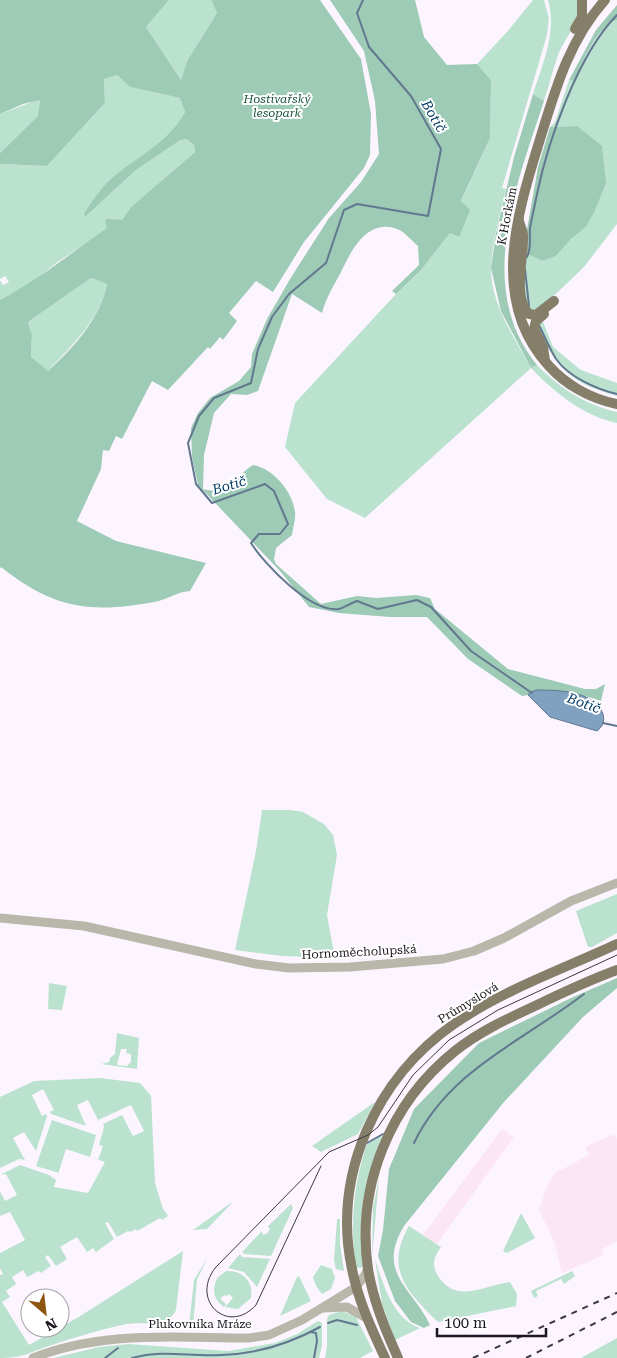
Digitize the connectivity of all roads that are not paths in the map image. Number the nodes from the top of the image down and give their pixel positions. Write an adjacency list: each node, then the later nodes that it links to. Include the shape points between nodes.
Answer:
1 (582, 0): 3 (main road, via 582,17 572,36)
2 (605, 0): 3 (main road, K Horkám)
3 (568, 54): 4 (main road, K Horkám, via 528,177)
4 (518, 220): 5 (main road, K Horkám, via 512,253 513,297 524,329); 5 (main road, via 523,235 520,279 524,308 534,315 552,303 534,327 543,347)
5 (545, 362): 6 (main road, K Horkám, via 577,389)
6 (617, 404)
7 (617, 883): 8 (street, Hornoměcholupská, via 571,901 474,951 442,959 350,968 289,968 256,964 84,926)
8 (0, 918)
9 (617, 944): 12 (main road, Průmyslová, via 489,1004 447,1029 399,1076 366,1129 351,1182 348,1250)
10 (617, 970): 11 (main road, via 487,1030 454,1052 420,1085 393,1124 375,1169 366,1217)
11 (368, 1268): 12 (street); 13 (main road)
12 (356, 1287): 13 (street); 14 (street, Plukovníka Mráze); 15 (main road, Průmyslová)
13 (374, 1297): 18 (main road)
14 (320, 1308): 15 (street, via 348,1307); 16 (street, Plukovníka Mráze, via 291,1326 261,1336 116,1337 82,1343)
15 (368, 1319): 17 (main road, Průmyslová)
16 (33, 1358)
17 (385, 1358)
18 (398, 1358)

